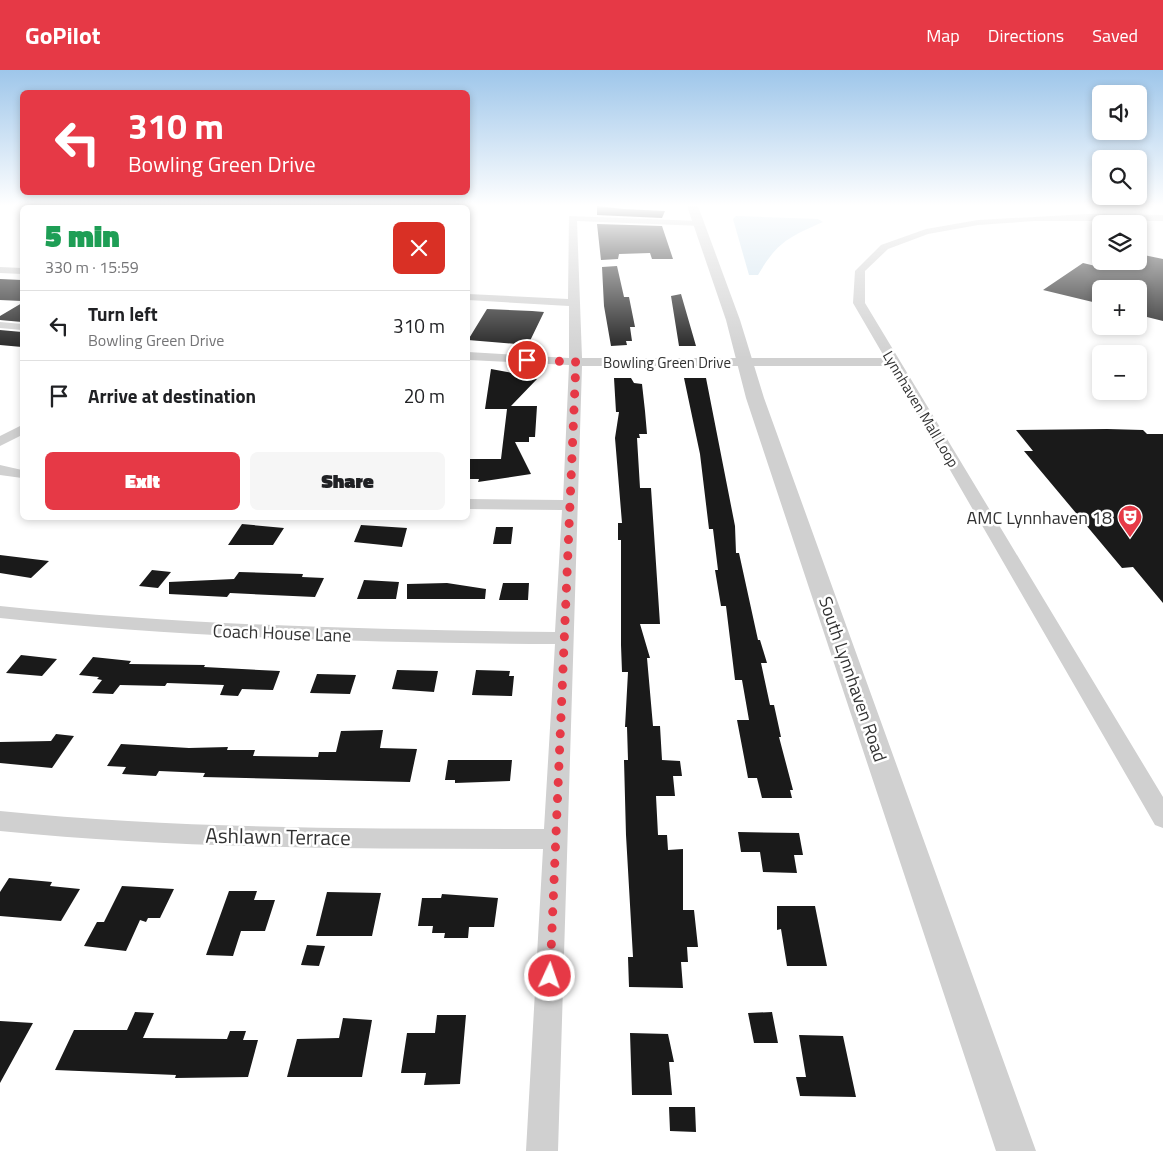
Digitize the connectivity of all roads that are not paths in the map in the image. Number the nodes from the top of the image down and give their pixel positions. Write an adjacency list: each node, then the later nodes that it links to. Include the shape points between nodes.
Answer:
1 (572, 256): 7 (street)
2 (710, 256): 12 (street, South Lynnhaven Road)
3 (870, 256): 13 (street, Lynnhaven Mall Loop, via 856,275 855,293)
4 (2, 270): 5 (street)
5 (20, 271)
6 (470, 297): 7 (street)
7 (574, 303): 11 (street)
8 (0, 325): 9 (street)
9 (20, 327)
10 (470, 356): 11 (street, Bowling Green Drive)
11 (576, 362): 12 (street, Bowling Green Drive); 19 (street)
12 (746, 362): 13 (street); 26 (street, South Lynnhaven Road, via 755,398)
13 (893, 362): 22 (street, Lynnhaven Mall Loop)
14 (20, 430): 15 (street)
15 (0, 442)
16 (0, 470): 17 (street)
17 (20, 474)
18 (470, 504): 19 (street)
19 (570, 505): 21 (street)
20 (0, 612): 21 (street, Coach House Lane, via 258,633)
21 (564, 638): 24 (street)
22 (1163, 818)
23 (0, 821): 24 (street, Ashlawn Terrace, via 50,827 272,838)
24 (556, 839): 25 (street)
25 (542, 1151)
26 (1016, 1151)

